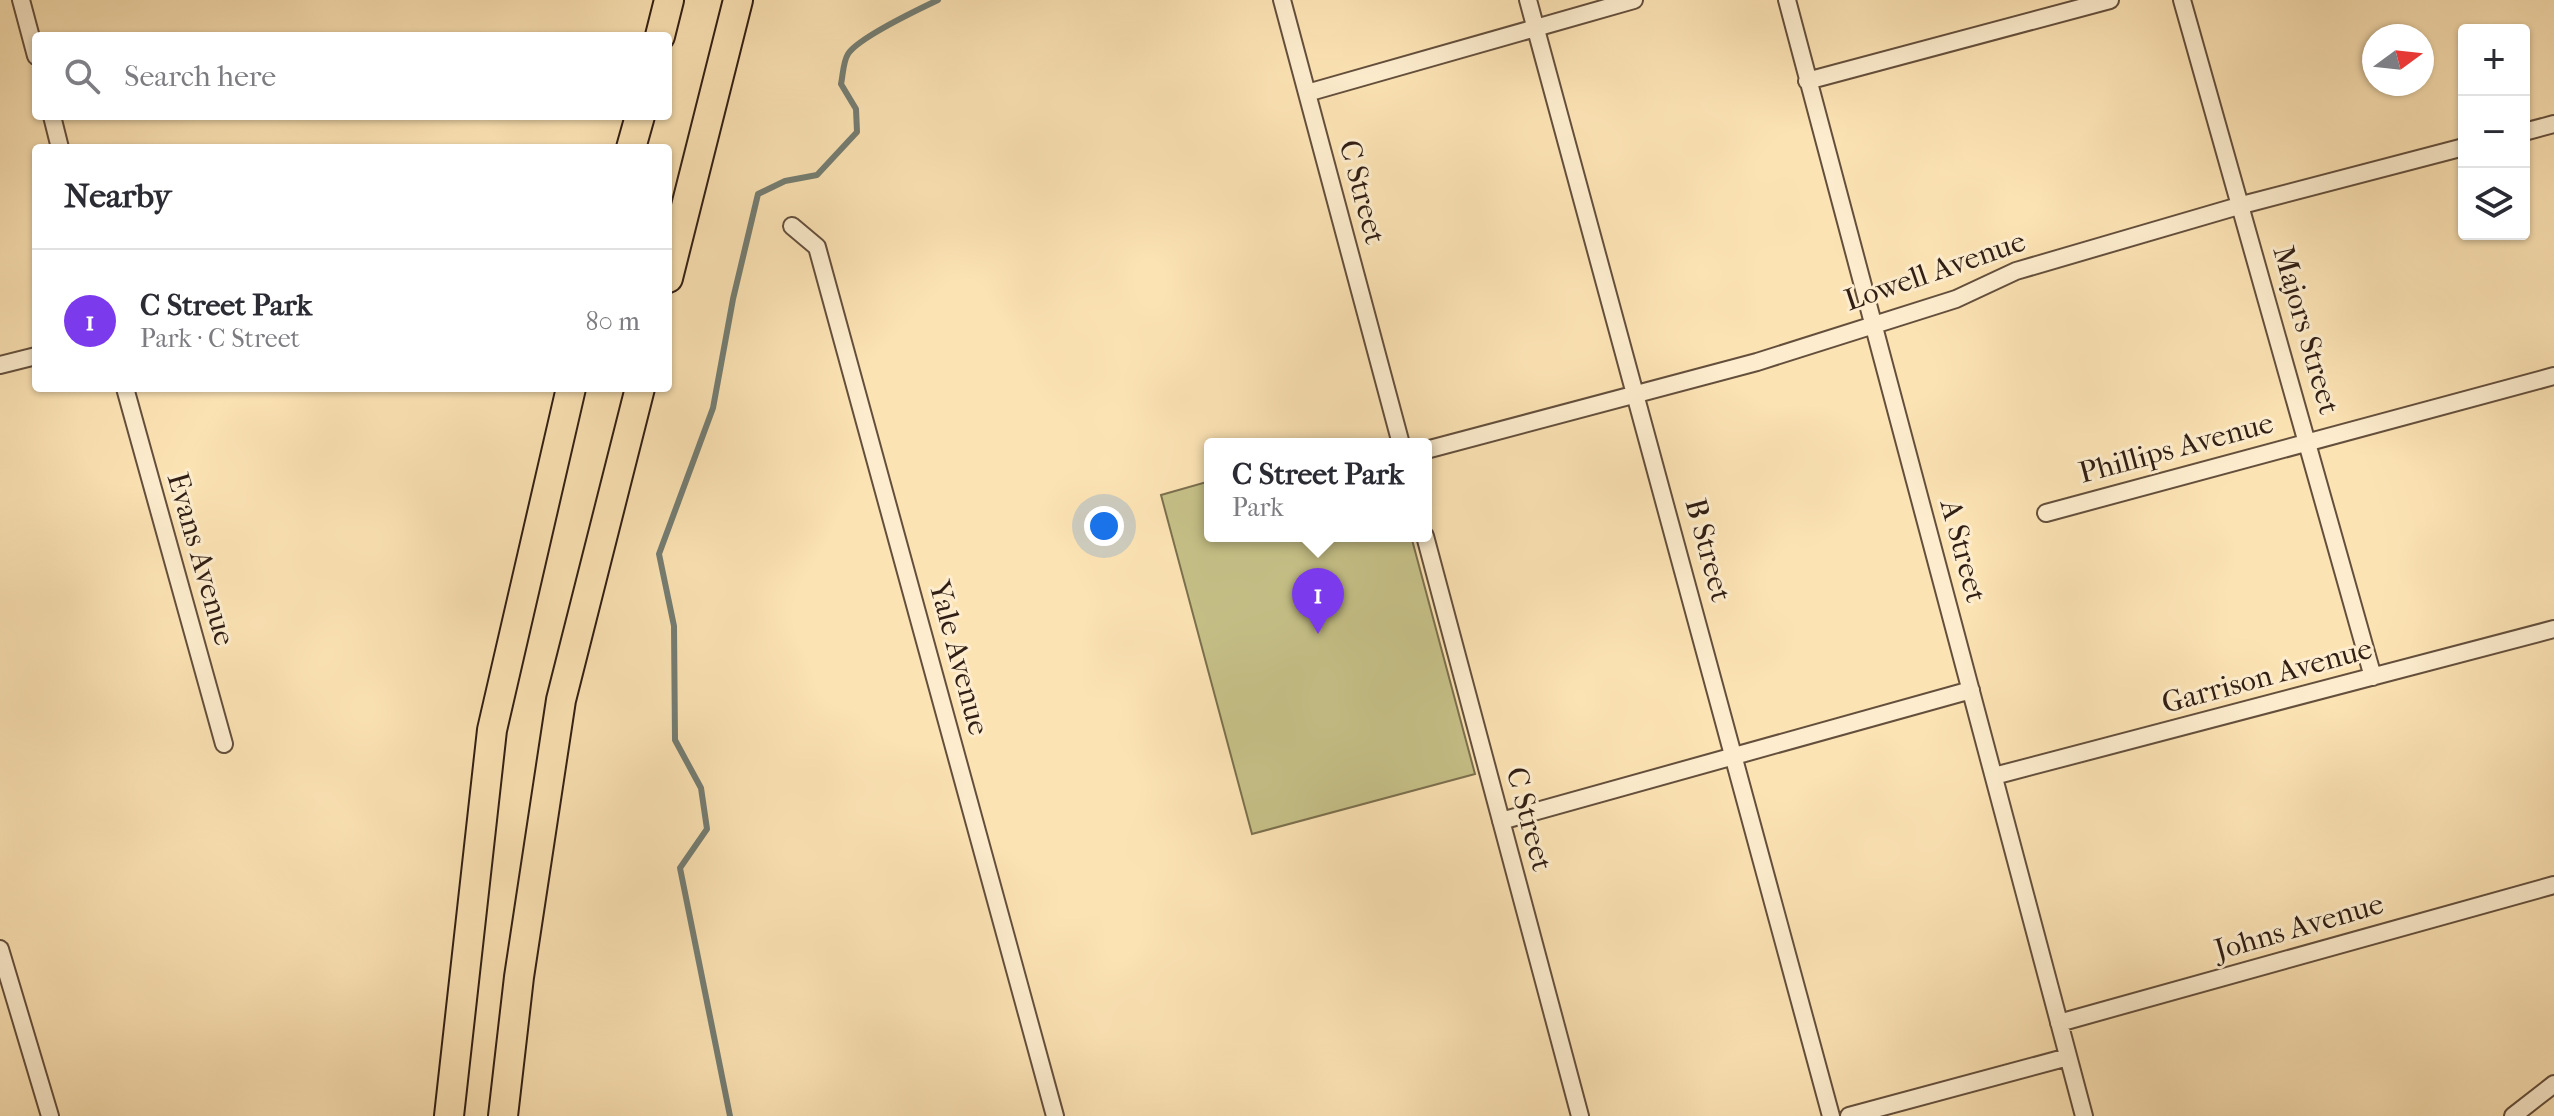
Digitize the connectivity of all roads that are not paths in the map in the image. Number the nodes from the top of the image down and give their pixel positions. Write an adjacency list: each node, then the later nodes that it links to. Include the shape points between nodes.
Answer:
1 (21, 0): 12 (street)
2 (669, 0): 11 (highway)
3 (738, 0): 24 (highway)
4 (1282, 0): 14 (street, C Street)
5 (1528, 0): 10 (street, B Street)
6 (1634, 0): 10 (street)
7 (1787, 0): 13 (street, A Street)
8 (2110, 0): 13 (street)
9 (2182, 0): 22 (street, Majors Street)
10 (1535, 27): 14 (street); 32 (street, B Street)
11 (661, 32)
12 (32, 41)
13 (1807, 81): 25 (street, A Street)
14 (1307, 93): 33 (street, C Street)
15 (53, 120): 19 (street)
16 (639, 120): 20 (highway)
17 (2554, 124): 18 (street)
18 (2530, 130)
19 (59, 144)
20 (632, 144)
21 (2458, 149): 22 (street, Lowell Avenue)
22 (2242, 205): 25 (street, Lowell Avenue, via 2016,271 1956,299); 34 (street, Majors Street)
23 (792, 226): 53 (street, Yale Avenue, via 817,247)
24 (672, 262)
25 (1874, 323): 32 (street, Lowell Avenue); 40 (street, A Street)
26 (32, 357): 27 (street)
27 (0, 365)
28 (2554, 376): 34 (street, Phillips Avenue)
29 (126, 392): 41 (street, Evans Avenue)
30 (570, 392): 51 (highway, via 492,730)
31 (639, 392): 52 (highway, via 561,700)
32 (1636, 394): 35 (street, Lowell Avenue); 42 (street, B Street)
33 (1399, 438)
34 (2308, 441): 36 (street, Phillips Avenue); 39 (street, Majors Street)
35 (1432, 448)
36 (2046, 513)
37 (1427, 542): 44 (street, C Street)
38 (2554, 629): 39 (street, Garrison Avenue)
39 (2373, 677): 43 (street, Garrison Avenue)
40 (1971, 690): 42 (street); 43 (street, A Street)
41 (224, 744)
42 (1734, 756): 44 (street); 55 (street, B Street)
43 (1994, 776): 47 (street, A Street)
44 (1501, 821): 54 (street, C Street)
45 (2554, 885): 47 (street, Johns Avenue)
46 (0, 949): 50 (street)
47 (2059, 1023): 48 (street, A Street)
48 (2068, 1057): 56 (street); 57 (street, A Street)
49 (2554, 1084): 58 (street)
50 (50, 1116)
51 (449, 1116)
52 (503, 1116)
53 (1055, 1116)
54 (1580, 1116)
55 (1831, 1116)
56 (1849, 1116)
57 (2084, 1116)
58 (2513, 1116)

